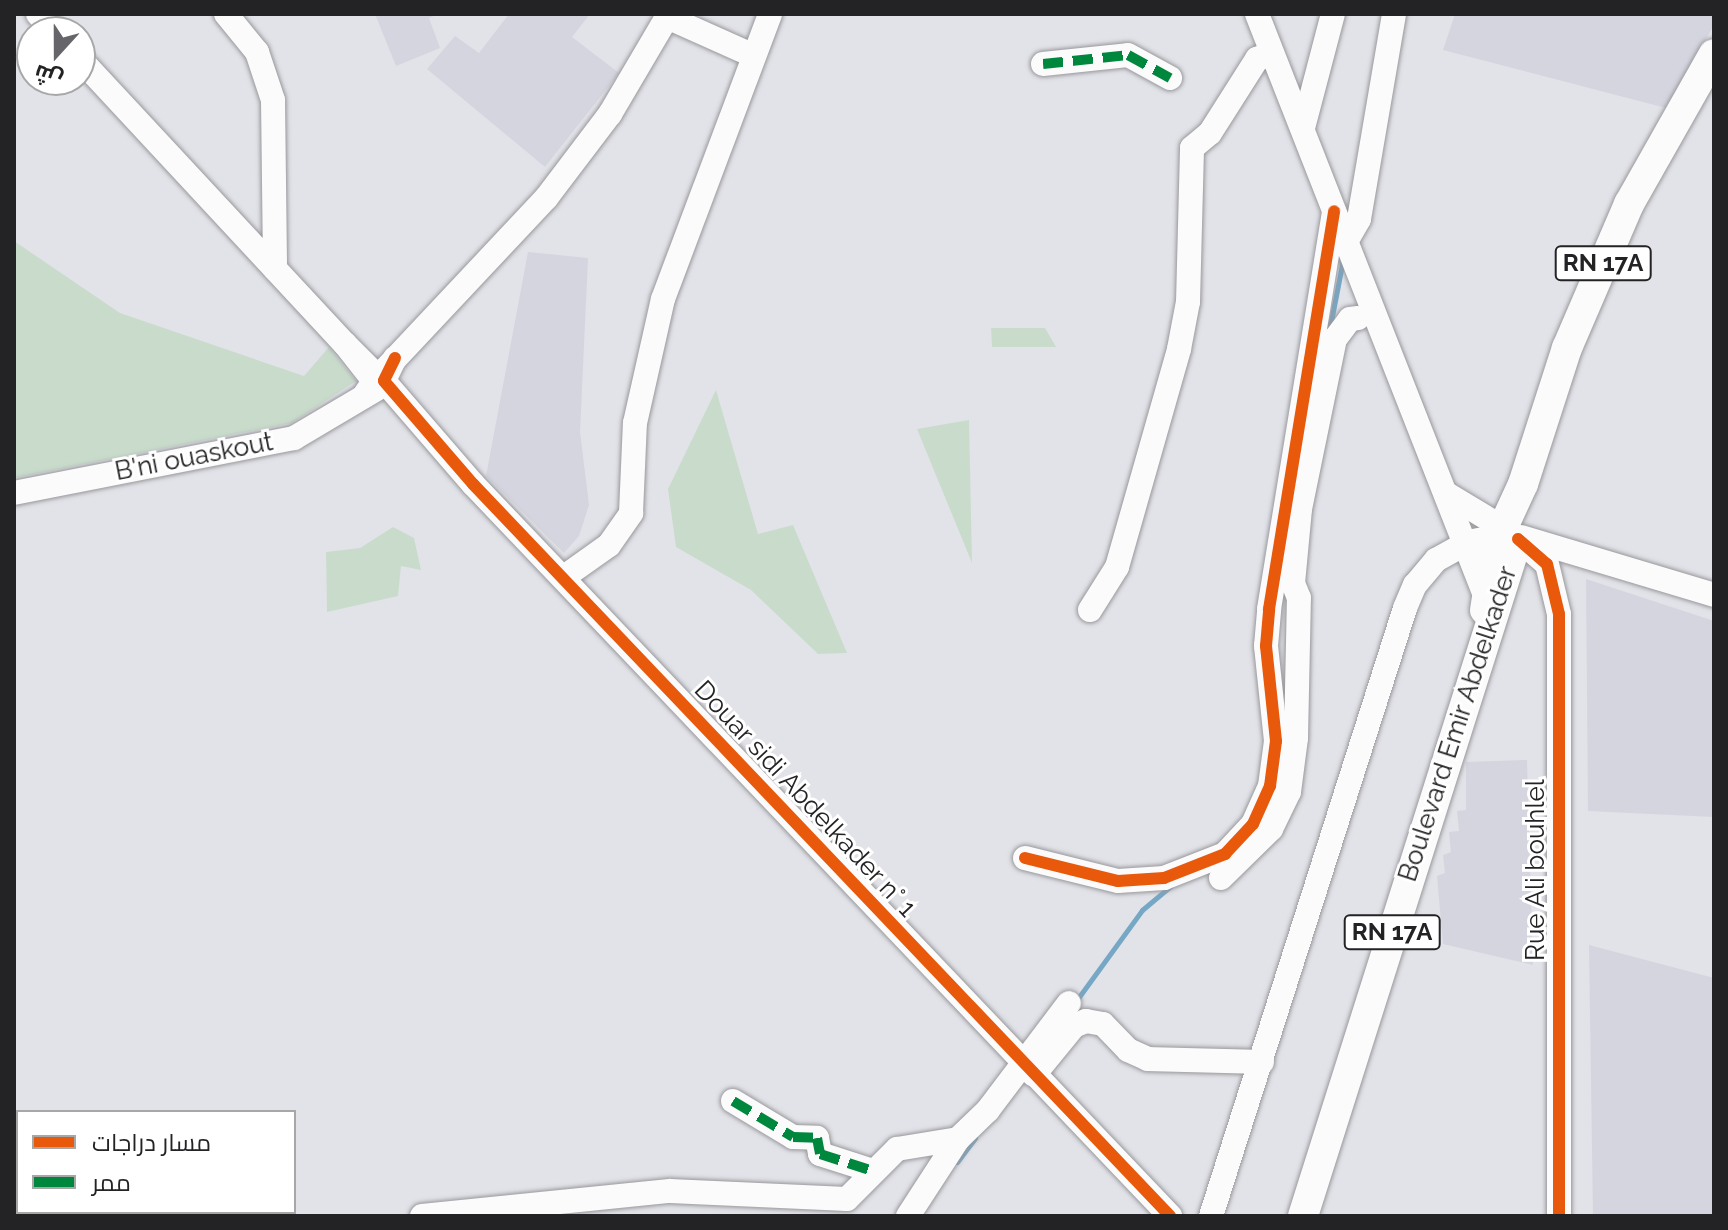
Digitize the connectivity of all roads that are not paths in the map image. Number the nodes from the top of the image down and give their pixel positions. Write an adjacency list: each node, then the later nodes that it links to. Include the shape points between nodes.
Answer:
1 (226, 14): 16 (street, via 257,52 273,100)
2 (770, 14): 9 (street)
3 (1333, 14): 13 (street)
4 (1394, 14): 15 (street, via 1359,219)
5 (668, 16): 9 (street); 18 (street, B'ni ouaskout, via 610,114 547,197)
6 (1261, 17): 7 (street)
7 (1272, 53): 13 (street); 26 (street, via 1257,59 1210,133 1192,148 1188,302 1179,349 1117,567)
8 (1714, 54): 21 (main road, RN 17A, via 1629,204 1567,348)
9 (752, 55): 24 (street, via 663,299 635,423 631,513 609,545)
10 (1043, 64): 12 (street, via 1128,55)
11 (96, 76): 16 (street, Douar sidi Abdelkader n° 1)
12 (1170, 78)
13 (1303, 128): 14 (street)
14 (1334, 211): 15 (street); 28 (street, via 1269,609 1266,646 1276,741 1270,786 1253,824 1225,854 1164,878 1118,881)
15 (1347, 240): 19 (street)
16 (275, 269): 18 (street, Douar sidi Abdelkader n° 1)
17 (1358, 318): 29 (street, via 1350,319 1335,339 1300,509 1293,583 1299,598 1296,738 1289,792 1271,829)
18 (376, 384): 20 (street, B'ni ouaskout, via 294,438); 24 (street, Douar sidi Abdelkader n° 1, via 412,411 473,484)
19 (1444, 491): 21 (street); 21 (street)
20 (14, 493)
21 (1503, 541): 22 (street); 23 (street); 27 (main road, Boulevard Emir Abdelkader / RN 17A); 27 (main road, RN 17A, via 1486,598); 31 (street, via 1426,571 1405,608)
22 (1582, 552): 23 (street); 25 (street)
23 (1552, 576): 41 (street, Rue Ali bouhlel, via 1559,614)
24 (564, 577): 32 (street, Douar sidi Abdelkader n° 1)
25 (1714, 595)
26 (1090, 610)
27 (1481, 648): 40 (main road, Boulevard Emir Abdelkader / RN 17A)
28 (1025, 858)
29 (1221, 878)
30 (1069, 1003): 32 (street)
31 (1262, 1062): 32 (street, via 1148,1059 1128,1050 1103,1024 1086,1021); 39 (street)
32 (1028, 1069): 34 (street); 38 (street, Douar sidi Abdelkader n° 1)
33 (733, 1101): 35 (street, via 793,1137 817,1138 820,1154)
34 (958, 1139): 35 (street, via 906,1146); 37 (street)
35 (873, 1171): 36 (street, via 847,1199 670,1191)
36 (422, 1216)
37 (908, 1216)
38 (1170, 1216)
39 (1211, 1216)
40 (1303, 1216)
41 (1559, 1216)

